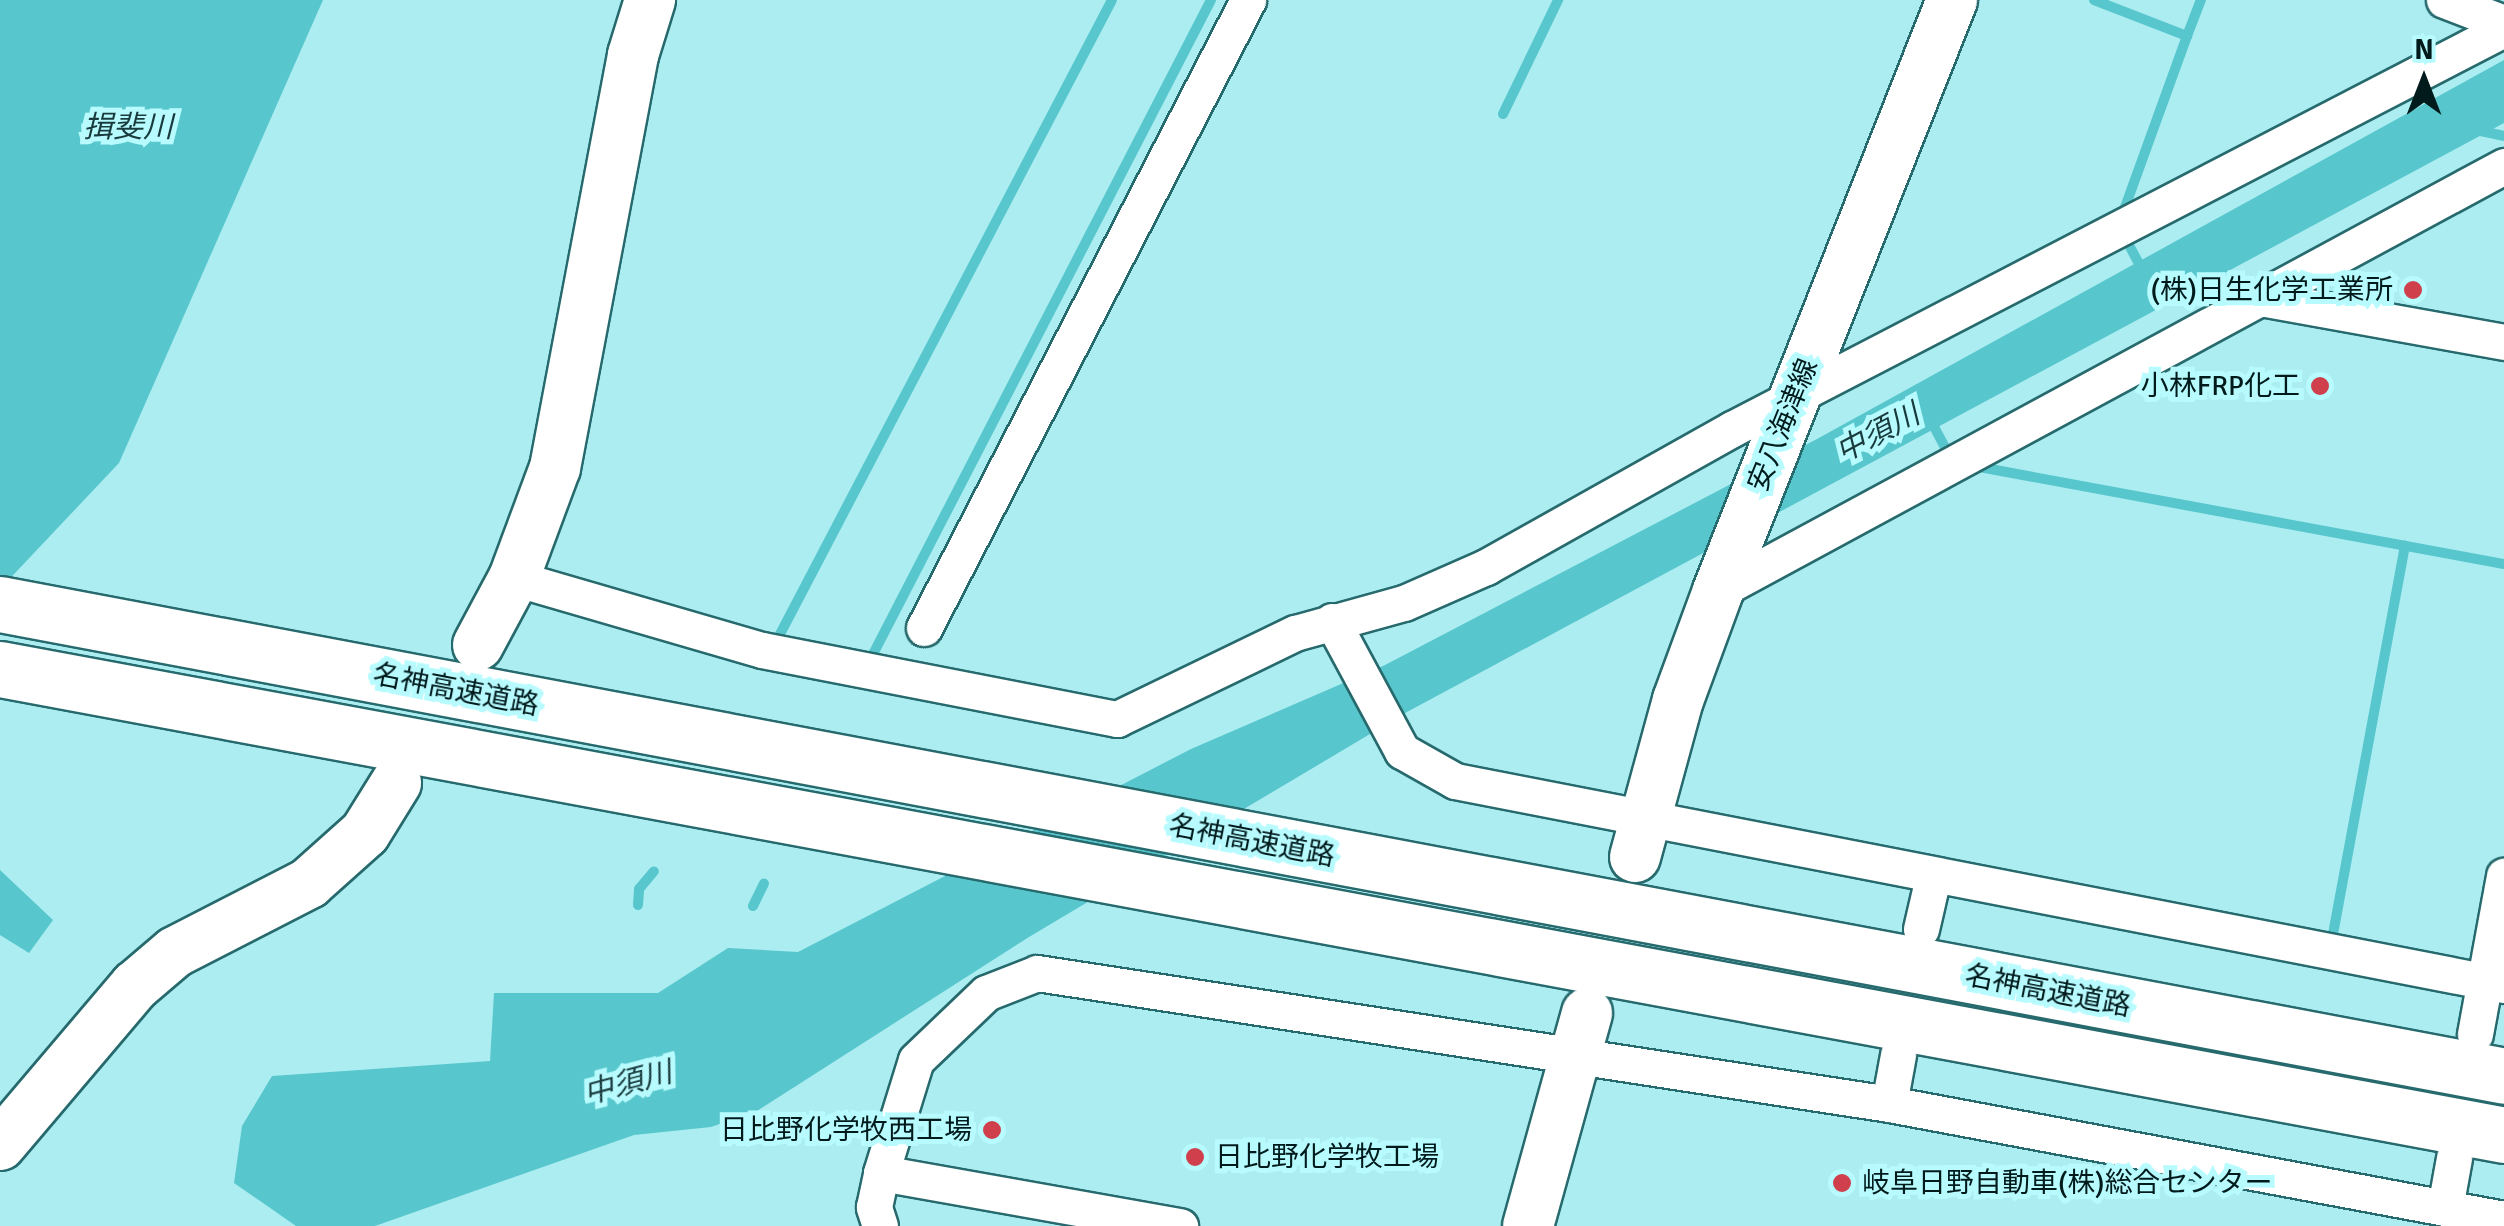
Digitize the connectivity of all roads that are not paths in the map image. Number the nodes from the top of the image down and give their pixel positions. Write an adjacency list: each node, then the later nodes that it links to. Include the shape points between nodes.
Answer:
1 (650, 0): 11 (street, via 633,55 555,468)
2 (1248, 0): 13 (street)
3 (1952, 0): 9 (street, 安八海津線)
4 (2444, 0): 5 (street)
5 (2504, 26): 9 (street)
6 (2504, 166): 7 (street)
7 (2254, 297): 8 (street); 10 (street)
8 (2504, 342)
9 (1789, 412): 10 (street, 安八海津線); 14 (street, via 1486,567)
10 (1723, 576): 18 (street, 安八海津線, via 1678,700)
11 (514, 578): 14 (street, via 762,650 1117,719); 15 (street)
12 (0, 604): 25 (highway, 名神高速道路)
13 (924, 628)
14 (1338, 634): 18 (street, via 1402,750 1455,781)
15 (478, 645)
16 (0, 669): 28 (highway, 名神高速道路)
17 (396, 783): 29 (street, via 365,833 308,883 175,952 135,986)
18 (1640, 840): 19 (street)
19 (1933, 876): 21 (street); 22 (street)
20 (2504, 876): 22 (street)
21 (1921, 929)
22 (2494, 983): 25 (street)
23 (1587, 1013): 26 (street)
24 (1898, 1055): 27 (street)
25 (2490, 1055)
26 (1573, 1060): 27 (street); 31 (street, via 1037,973 986,993 916,1060); 36 (street)
27 (1889, 1104): 32 (street)
28 (2504, 1136)
29 (0, 1145)
30 (2454, 1158): 32 (street)
31 (881, 1172): 34 (street, via 874,1206); 35 (street)
32 (2444, 1208): 33 (street)
33 (2504, 1219)
34 (880, 1226)
35 (1180, 1226)
36 (1528, 1226)

